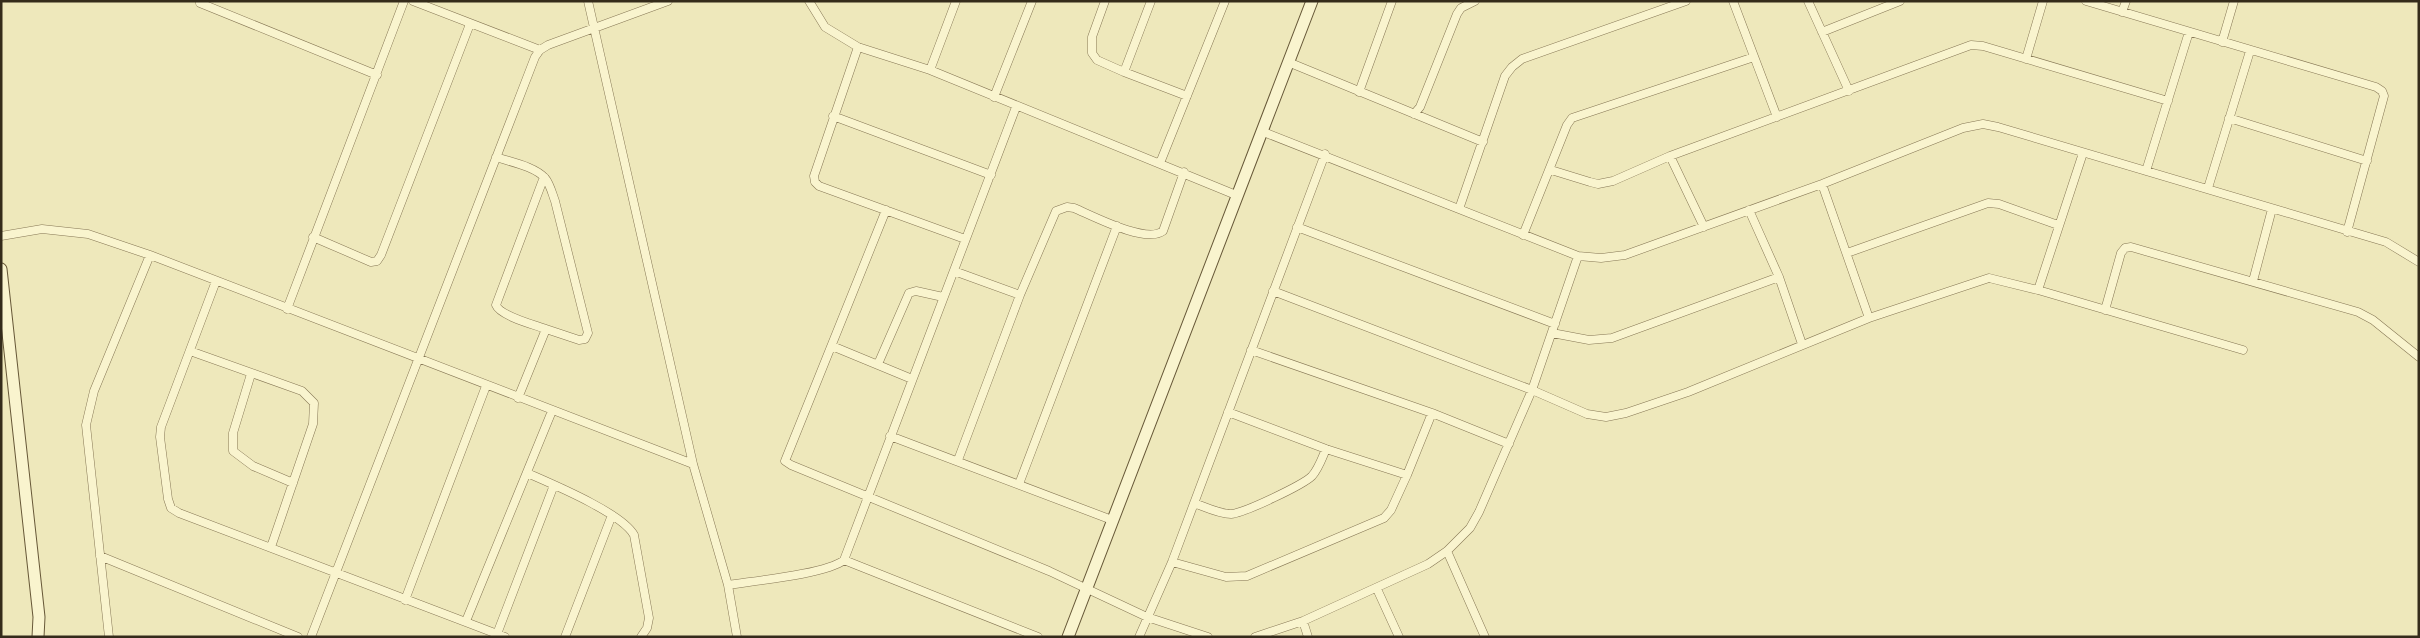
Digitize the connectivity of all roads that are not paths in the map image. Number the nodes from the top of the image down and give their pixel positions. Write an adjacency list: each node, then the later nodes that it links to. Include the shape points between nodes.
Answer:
1 (404, 1): 38 (street)
2 (413, 1): 25 (street)
3 (588, 1): 26 (street)
4 (668, 1): 26 (street)
5 (809, 1): 30 (street, via 825,27)
6 (956, 1): 36 (street)
7 (1032, 1): 41 (street)
8 (1105, 1): 37 (street, via 1092,37 1092,53 1104,64)
9 (1151, 1): 37 (street)
10 (1225, 1): 42 (street)
11 (1312, 1): 35 (street)
12 (1392, 1): 40 (street)
13 (1475, 1): 45 (street, via 1456,14 1420,107)
14 (1686, 1): 23 (street)
15 (1733, 1): 33 (street)
16 (1808, 1): 27 (street)
17 (1900, 1): 27 (street)
18 (2043, 1): 34 (street)
19 (2086, 1): 24 (street)
20 (2126, 1): 24 (street)
21 (2234, 1): 29 (street)
22 (200, 3): 38 (street)
23 (1669, 4): 50 (street, via 1517,63 1505,76)
24 (2122, 12): 28 (street)
25 (470, 24): 31 (street); 76 (street, via 377,261 371,262)
26 (594, 27): 31 (street); 117 (street)
27 (1822, 32): 39 (street)
28 (2189, 32): 29 (street); 43 (street)
29 (2222, 42): 32 (street)
30 (858, 47): 36 (street); 46 (street)
31 (540, 50): 54 (street)
32 (2250, 51): 48 (street); 55 (street, via 2382,91 2384,96)
33 (1754, 56): 47 (street); 57 (street, via 1572,118)
34 (2026, 59): 39 (street, via 1971,45); 43 (street)
35 (1288, 62): 40 (street); 49 (street)
36 (930, 70): 41 (street)
37 (1124, 72): 42 (street)
38 (377, 75): 76 (street)
39 (1849, 91): 47 (street)
40 (1359, 92): 45 (street)
41 (994, 96): 44 (street)
42 (1188, 96): 56 (street)
43 (2168, 101): 58 (street)
44 (1016, 107): 56 (street); 60 (street)
45 (1414, 114): 50 (street)
46 (833, 116): 60 (street); 67 (street, via 814,176 815,182)
47 (1777, 117): 53 (street)
48 (2229, 118): 55 (street); 63 (street)
49 (1261, 131): 52 (street); 64 (street)
50 (1483, 142): 65 (street)
51 (2083, 153): 58 (street); 62 (street, via 1982,124 1962,128); 69 (street)
52 (1325, 154): 65 (street); 71 (street)
53 (1670, 156): 57 (street, via 1613,181 1598,184); 72 (street)
54 (496, 157): 61 (street); 103 (street)
55 (2367, 161): 73 (street)
56 (1160, 162): 59 (street)
57 (1551, 170): 74 (street)
58 (2146, 171): 63 (street)
59 (1184, 172): 64 (street); 70 (street, via 1163,231 1157,236)
60 (991, 175): 77 (street)
61 (544, 177): 95 (street, via 496,305 498,310); 95 (street, via 555,200 588,333 582,341)
62 (1822, 184): 68 (street); 78 (street)
63 (2208, 188): 66 (street)
64 (1236, 195): 126 (street)
65 (1459, 209): 74 (street)
66 (2272, 209): 73 (street); 86 (street)
67 (886, 210): 77 (street); 98 (street)
68 (1750, 210): 72 (street); 84 (street)
69 (2058, 225): 78 (street, via 1988,203); 87 (street)
70 (1117, 226): 89 (street, via 1074,208 1056,211); 121 (street)
71 (1298, 227): 88 (street); 94 (street)
72 (1704, 227): 80 (street, via 1625,255)
73 (2348, 232): 81 (street, via 2386,242)
74 (1523, 235): 80 (street)
75 (1, 236): 79 (street, via 42,229 88,234)
76 (313, 237): 91 (street)
77 (965, 239): 83 (street)
78 (1847, 253): 93 (street)
79 (150, 255): 85 (street); 129 (street, via 87,413)
80 (1578, 256): 94 (street)
81 (2419, 262)
82 (1, 269): 141 (street, via 39,617)
83 (954, 271): 89 (street); 90 (street)
84 (1779, 277): 96 (street, via 1612,338 1589,340); 97 (street)
85 (216, 281): 91 (street); 101 (street)
86 (2253, 281): 92 (street, via 2130,247 2121,253); 102 (street, via 2367,316)
87 (2038, 290): 92 (street); 93 (street, via 1989,278)
88 (1273, 291): 99 (street); 108 (street)
89 (1020, 296): 116 (street)
90 (944, 298): 104 (street, via 916,291 909,293); 106 (street)
91 (286, 309): 103 (street)
92 (2105, 310): 100 (street)
93 (1869, 318): 97 (street)
94 (1555, 324): 96 (street)
95 (546, 329): 109 (street)
96 (1552, 333): 108 (street)
97 (1802, 344): 108 (street, via 1688,392 1606,418 1587,414)
98 (832, 346): 104 (street); 123 (street, via 785,460)
99 (1251, 350): 111 (street); 112 (street)
100 (2243, 350)
101 (190, 351): 105 (street); 127 (street, via 161,427 169,504 179,514)
102 (2419, 357)
103 (418, 360): 107 (street); 132 (street)
104 (878, 364): 106 (street)
105 (251, 374): 120 (street, via 233,433 233,451 253,466); 120 (street, via 302,391 314,403 313,424)
106 (912, 379): 113 (street)
107 (486, 386): 109 (street); 136 (street)
108 (1532, 390): 114 (street)
109 (518, 398): 110 (street)
110 (552, 411): 117 (street); 118 (street)
111 (1228, 412): 115 (street); 124 (street)
112 (1432, 413): 114 (street); 119 (street)
113 (890, 436): 116 (street); 123 (street)
114 (1509, 444): 128 (street, via 1470,528)
115 (1326, 449): 119 (street); 124 (street, via 1317,469 1303,483 1243,511 1222,513)
116 (958, 460): 121 (street)
117 (693, 464): 133 (street)
118 (526, 472): 122 (street); 138 (street)
119 (1407, 475): 131 (street, via 1392,510 1384,518 1247,576 1226,577)
120 (293, 483): 127 (street)
121 (1019, 484): 126 (street)
122 (554, 485): 125 (street); 140 (street)
123 (868, 498): 130 (street); 134 (street)
124 (1194, 503): 131 (street)
125 (612, 515): 146 (street); 147 (street, via 626,524 634,535 649,618)
126 (1112, 520): 134 (street)
127 (271, 547): 132 (street)
128 (1447, 551): 135 (street); 156 (street)
129 (100, 556): 142 (street); 143 (street)
130 (844, 560): 133 (street, via 820,570); 149 (street)
131 (1172, 562): 137 (street)
132 (337, 574): 136 (street); 144 (street)
133 (728, 585): 148 (street)
134 (1086, 589): 137 (street); 150 (street)
135 (1377, 589): 139 (street); 155 (street)
136 (405, 600): 138 (street)
137 (1147, 617): 151 (street); 152 (street)
138 (466, 621): 140 (street)
139 (1302, 621): 153 (street); 154 (street)
140 (498, 634): 145 (street)
141 (38, 637)
142 (109, 637)
143 (298, 637)
144 (311, 637)
145 (506, 637)
146 (565, 637)
147 (641, 637)
148 (737, 637)
149 (1038, 637)
150 (1068, 637)
151 (1139, 637)
152 (1208, 637)
153 (1255, 637)
154 (1308, 637)
155 (1399, 637)
156 (1485, 637)

